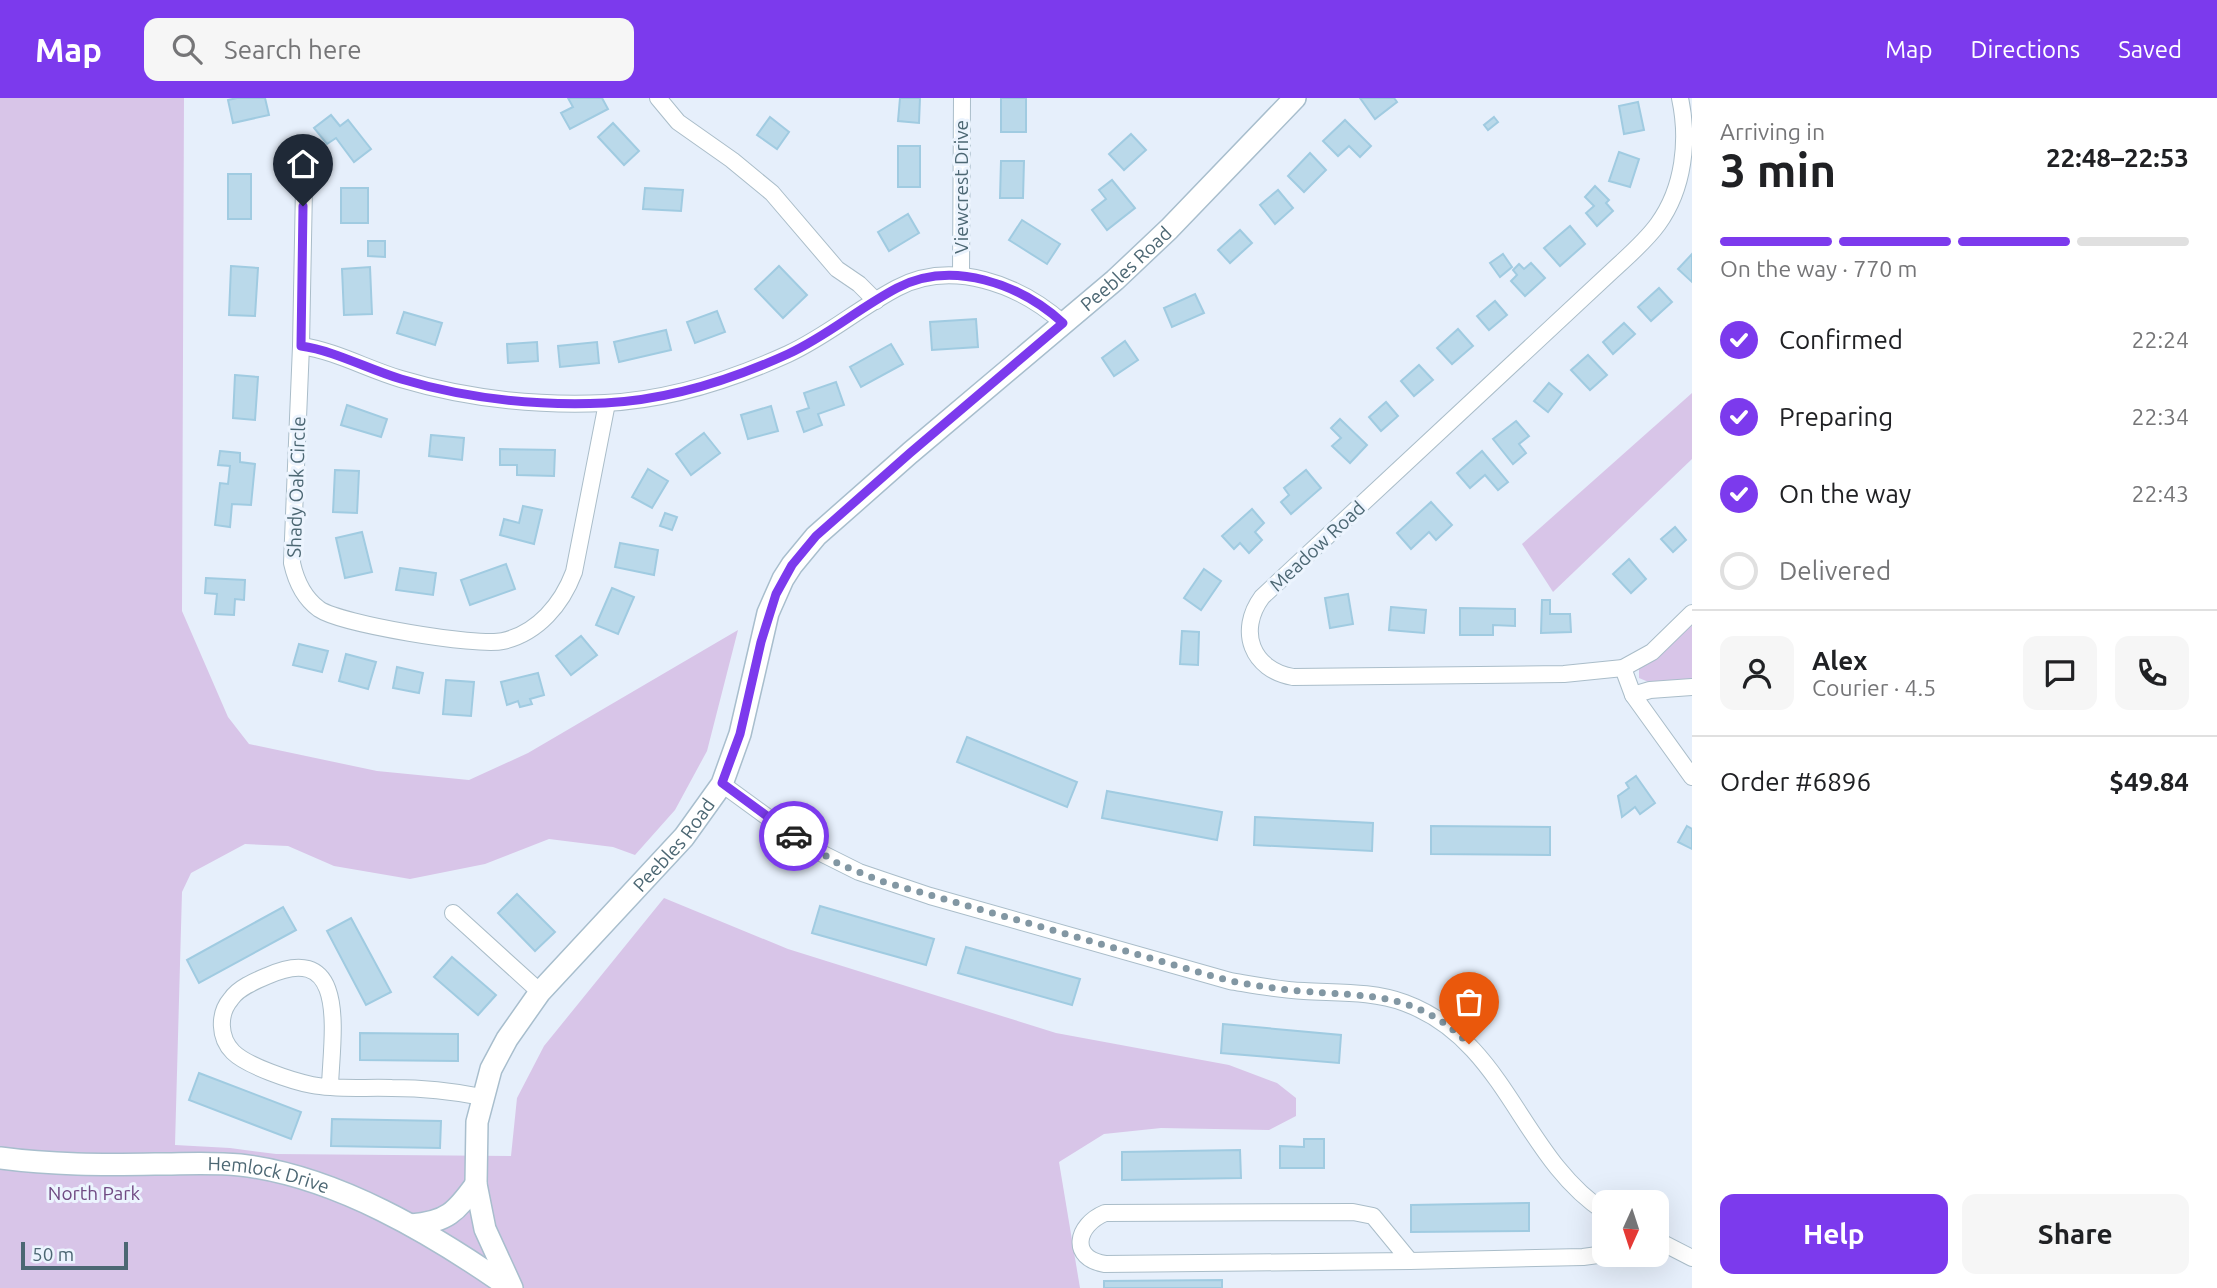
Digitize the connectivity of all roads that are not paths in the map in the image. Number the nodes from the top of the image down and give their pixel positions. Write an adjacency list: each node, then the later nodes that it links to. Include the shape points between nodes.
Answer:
1 (658, 98): 7 (street, via 678,122 772,193 837,269)
2 (962, 98): 6 (street, Viewcrest Drive)
3 (1295, 98): 8 (street, Peebles Road, via 1169,229)
4 (1680, 98): 12 (street, Meadow Road, via 1685,148 1673,198 1660,222 1262,597 1250,624 1251,644 1261,660 1275,672 1293,677 1564,674)
5 (303, 187): 9 (street, Shady Oak Circle)
6 (961, 275): 7 (street, via 916,281); 8 (street, via 1015,291)
7 (876, 301): 10 (street, via 812,342 752,369 686,391)
8 (1063, 323): 16 (street, Peebles Road, via 816,536 797,558 768,613 745,715)
9 (301, 346): 10 (street, via 461,395); 10 (street, Shady Oak Circle, via 294,573 304,593 321,610 361,623 478,643 505,641 544,619 561,599 574,572)
10 (607, 403)
11 (1692, 613): 12 (street, Meadow Road, via 1652,652)
12 (1623, 668): 14 (street)
13 (1692, 687): 14 (street)
14 (1633, 695): 15 (street)
15 (1692, 778)
16 (722, 783): 18 (street, Peebles Road, via 684,837); 23 (street, via 807,846 839,864 901,887 1230,981 1383,996 1423,1011 1469,1044 1559,1171)
17 (453, 913): 18 (street)
18 (541, 992): 20 (street, Peebles Road, via 498,1053)
19 (330, 1087): 19 (street, via 283,1076 235,1054 222,1036 230,999 283,969 318,975 326,983 332,1005); 20 (street, via 431,1090)
20 (482, 1097): 22 (street, Peebles Road, via 475,1144)
21 (0, 1157): 24 (street, Hemlock Drive, via 260,1168 327,1188)
22 (476, 1184): 24 (street, via 458,1208 440,1221); 29 (street, Peebles Road, via 485,1229)
23 (1592, 1202)
24 (411, 1225): 29 (street, Hemlock Drive)
25 (1670, 1247): 27 (street)
26 (1592, 1256): 28 (street)
27 (1692, 1258)
28 (1410, 1261): 28 (street, via 1373,1216 1353,1212 1105,1213 1086,1224 1080,1239 1084,1254 1105,1264)
29 (511, 1288)

